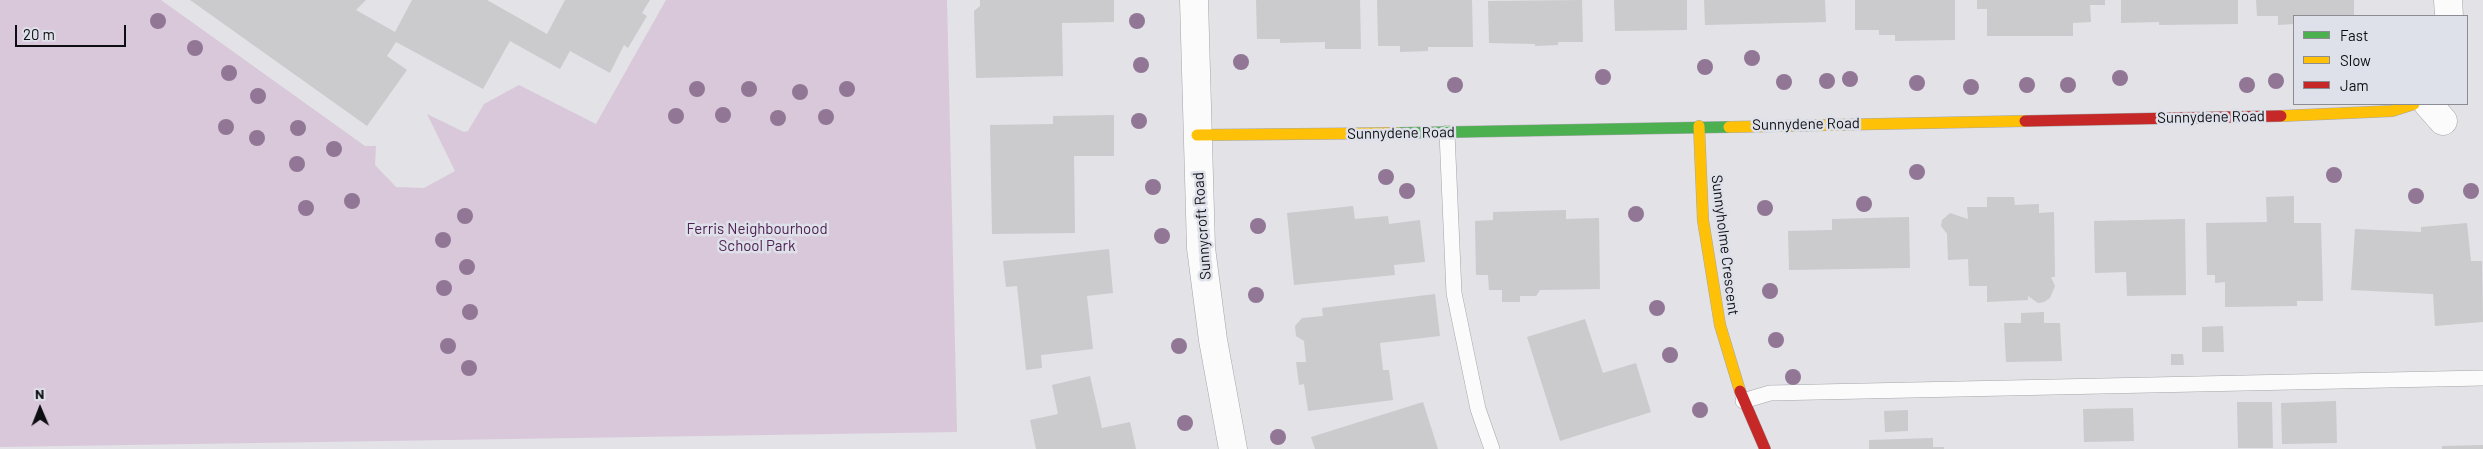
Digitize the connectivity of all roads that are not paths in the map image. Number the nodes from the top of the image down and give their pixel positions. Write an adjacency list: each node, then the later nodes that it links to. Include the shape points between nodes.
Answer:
1 (1194, 0): 7 (street, Sunnycroft Road)
2 (2448, 0): 3 (street)
3 (2449, 15)
4 (2411, 105): 5 (street, Sunnydene Road, via 2392,111 2358,114)
5 (1699, 126): 6 (street, Sunnydene Road); 9 (street, Sunnyholme Crescent, via 1703,220 1712,283 1720,325)
6 (1447, 132): 7 (street, Sunnydene Road); 11 (lane, via 1454,294 1478,409)
7 (1197, 135): 10 (street, Sunnycroft Road, via 1201,248 1213,340)
8 (2483, 378): 9 (lane, via 1770,393)
9 (1742, 401): 12 (street, Sunnyholme Crescent)
10 (1233, 449)
11 (1492, 449)
12 (1765, 449)

